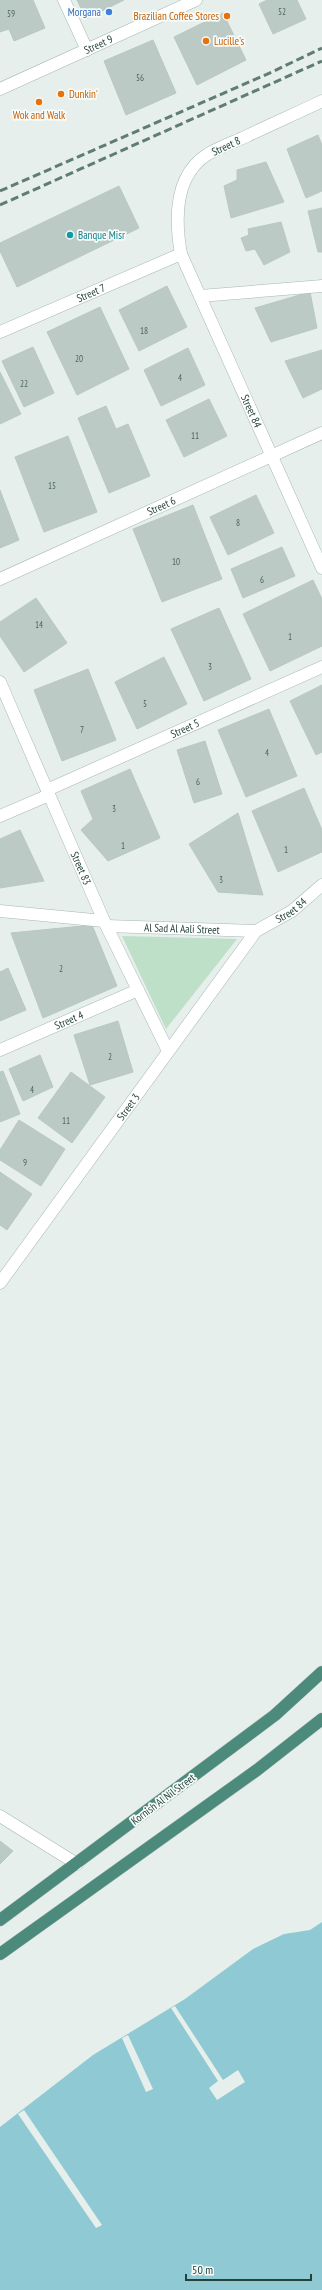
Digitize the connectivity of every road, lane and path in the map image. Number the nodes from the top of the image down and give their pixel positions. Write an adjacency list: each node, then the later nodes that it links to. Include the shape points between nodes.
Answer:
1 (64, 0): 3 (street)
2 (196, 0): 3 (street, Street 9)
3 (87, 50): 4 (street, Street 9)
4 (0, 89)
5 (322, 101): 6 (street, Street 8, via 207,155 192,170 182,189 177,210)
6 (181, 254): 8 (street, Street 84); 9 (street, Street 7)
7 (322, 286): 8 (street)
8 (200, 296): 11 (street, Street 84)
9 (0, 332)
10 (322, 433): 11 (street, Street 6)
11 (273, 457): 12 (street, Street 84); 13 (street, Street 6)
12 (322, 568)
13 (0, 579)
14 (322, 667): 16 (street, Street 5)
15 (0, 682): 16 (street, Street 83)
16 (48, 792): 17 (street, Street 5); 20 (street, Street 83)
17 (0, 816)
18 (322, 885): 21 (street, Street 84, via 292,911)
19 (0, 911): 20 (street, Al Sad Al Aali Street)
20 (106, 924): 21 (street, Al Sad Al Aali Street); 22 (street, Street 83)
21 (256, 931): 24 (street, Street 3)
22 (138, 990): 23 (street, Street 4); 24 (street, Street 83)
23 (0, 1050)
24 (168, 1051): 25 (street, Street 3)
25 (0, 1282)
26 (322, 1672): 29 (highway, Kornish Al Nil Street, via 275,1715)
27 (322, 1718): 31 (highway, via 257,1770)
28 (0, 1816): 29 (street)
29 (77, 1864): 30 (highway, Kornish Al Nil Street)
30 (0, 1920)
31 (0, 1954)

